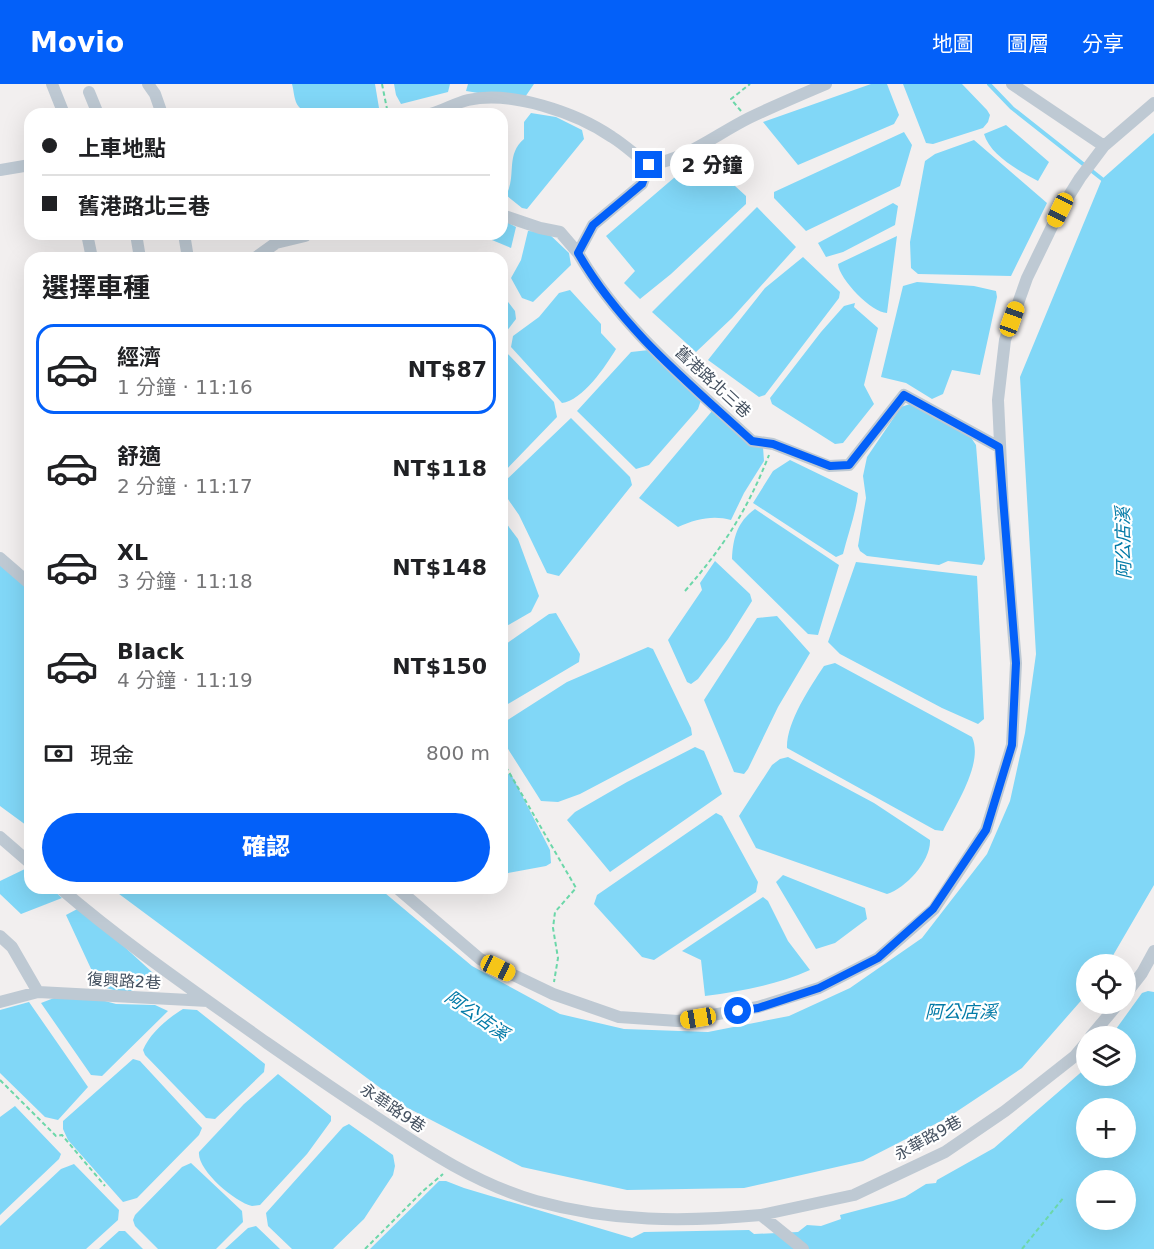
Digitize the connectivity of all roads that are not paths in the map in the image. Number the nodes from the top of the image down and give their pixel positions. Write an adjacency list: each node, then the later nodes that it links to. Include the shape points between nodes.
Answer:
1 (52, 84): 7 (street)
2 (148, 84): 9 (street)
3 (826, 84): 12 (street, via 747,119 702,146 667,162)
4 (1012, 84): 11 (street)
5 (89, 92): 8 (street)
6 (1154, 103): 11 (street)
7 (62, 108)
8 (96, 108)
9 (160, 108)
10 (446, 108): 12 (street, via 468,100 497,97 536,104 575,116 613,137)
11 (1104, 146): 19 (street, via 1060,210 1027,278 1005,340 998,400)
12 (649, 165): 18 (street, via 642,184 593,225)
13 (24, 166): 14 (street)
14 (0, 170)
15 (508, 216): 18 (street, 舊港路北三巷, via 560,232)
16 (275, 240): 17 (street)
17 (262, 252)
18 (578, 253): 19 (street, 舊港路北三巷, via 594,281 644,340 752,441 773,444 830,466 849,465 904,395)
19 (999, 447): 25 (street, via 1016,663 1012,745 986,830 933,909 878,958 819,988 758,1008 678,1021 619,1017 553,994 480,959)
20 (0, 558): 21 (street)
21 (24, 579)
22 (0, 837): 23 (street)
23 (24, 858)
24 (68, 894): 30 (street, 永華路9巷)
25 (404, 894)
26 (0, 936): 29 (street, via 12,947)
27 (1154, 951): 28 (street)
28 (1136, 981)
29 (38, 992): 30 (street, 復興路2巷); 31 (street, 復興路2巷)
30 (208, 1001): 35 (street, 永華路9巷, via 453,1167 535,1200 591,1213 657,1221)
31 (0, 1002)
32 (1110, 1014): 33 (street)
33 (1099, 1026)
34 (1076, 1055): 35 (street, 永華路9巷, via 945,1152 854,1195)
35 (761, 1215): 36 (street)
36 (803, 1249)

